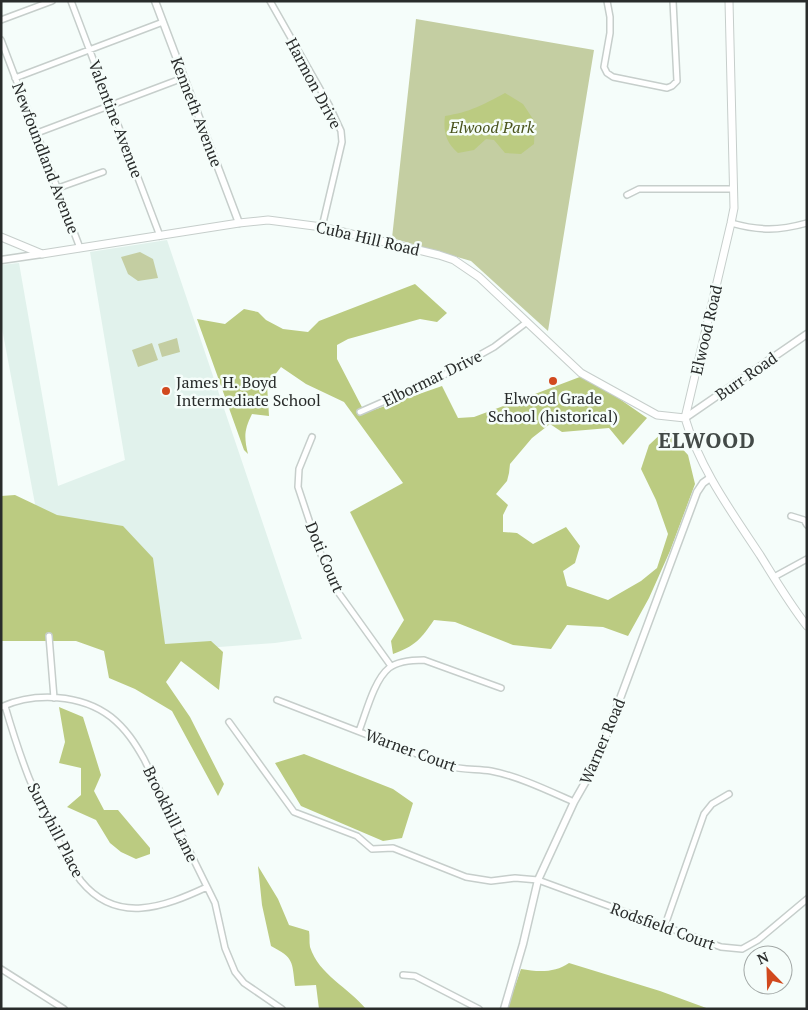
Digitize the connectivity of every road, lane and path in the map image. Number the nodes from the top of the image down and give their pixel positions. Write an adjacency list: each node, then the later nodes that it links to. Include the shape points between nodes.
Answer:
1 (52, 1): 8 (street)
2 (71, 1): 11 (street, Valentine Avenue)
3 (154, 1): 9 (street, Kenneth Avenue)
4 (270, 1): 23 (street, Harmon Drive, via 341,131 342,142)
5 (607, 1): 6 (street, via 610,17 604,67 607,73 667,88 677,81)
6 (674, 1)
7 (729, 1): 18 (main road, Elwood Road)
8 (1, 20)
9 (163, 22): 11 (street); 13 (street, Kenneth Avenue)
10 (1, 40): 12 (street, Newfoundland Avenue)
11 (90, 50): 12 (street); 14 (street, Valentine Avenue)
12 (15, 78): 15 (street, Newfoundland Avenue)
13 (183, 78): 14 (street); 20 (street, Kenneth Avenue)
14 (110, 105): 15 (street); 24 (street, Valentine Avenue)
15 (37, 133): 17 (street, Newfoundland Avenue)
16 (103, 172): 17 (street)
17 (58, 188): 26 (street, Newfoundland Avenue)
18 (734, 189): 19 (street, via 638,189); 21 (main road, Elwood Road)
19 (627, 195)
20 (239, 223): 23 (main road, Cuba Hill Road, via 268,220); 24 (main road, Cuba Hill Road)
21 (731, 223): 22 (street, via 770,230); 32 (main road, Elwood Road)
22 (807, 223)
23 (322, 227): 29 (main road, Cuba Hill Road, via 454,260 479,277)
24 (160, 236): 26 (main road, Cuba Hill Road)
25 (1, 237): 27 (main road)
26 (80, 248): 27 (main road, Cuba Hill Road)
27 (42, 254): 28 (street)
28 (1, 260)
29 (526, 322): 31 (street, Elbormar Drive, via 494,347 442,376); 32 (main road, Cuba Hill Road, via 581,373 657,415)
30 (807, 334): 32 (street, Burr Road)
31 (360, 412)
32 (685, 418): 34 (main road)
33 (312, 437): 41 (street, Doti Court, via 299,469 298,487 319,550 338,592)
34 (710, 478): 38 (main road); 49 (street, Warner Road, via 697,492 604,739)
35 (791, 516): 36 (street, via 804,520)
36 (807, 526)
37 (807, 559): 38 (street)
38 (774, 577): 39 (main road)
39 (807, 626)
40 (49, 636): 43 (street)
41 (391, 666): 42 (street, via 424,660); 47 (street, via 380,678)
42 (501, 688)
43 (54, 698): 45 (street, Brookhill Lane, via 38,698); 51 (street, Brookhill Lane, via 97,709 110,716 134,741)
44 (277, 700): 47 (street, Warner Court)
45 (3, 707): 51 (street, Surryhill Place, via 30,780 72,866 93,892 106,901 137,908 167,904)
46 (229, 722): 50 (street, Rodsfield Court, via 294,812 357,836 372,849 394,848 466,877 491,881)
47 (359, 731): 49 (street, Warner Court, via 448,766 504,774)
48 (729, 794): 53 (street, via 712,804 704,814)
49 (574, 802): 50 (street, Warner Road)
50 (538, 880): 53 (street, Rodsfield Court); 59 (street, Warner Road)
51 (207, 887): 57 (street, Brookhill Lane, via 215,903 224,948 235,972 244,983)
52 (807, 899): 53 (street, Rodsfield Court, via 758,940 742,949 721,948)
53 (664, 928)
54 (1, 969): 56 (street)
55 (403, 975): 58 (street, via 415,976)
56 (64, 1009)
57 (282, 1009)
58 (479, 1009)
59 (504, 1009)

